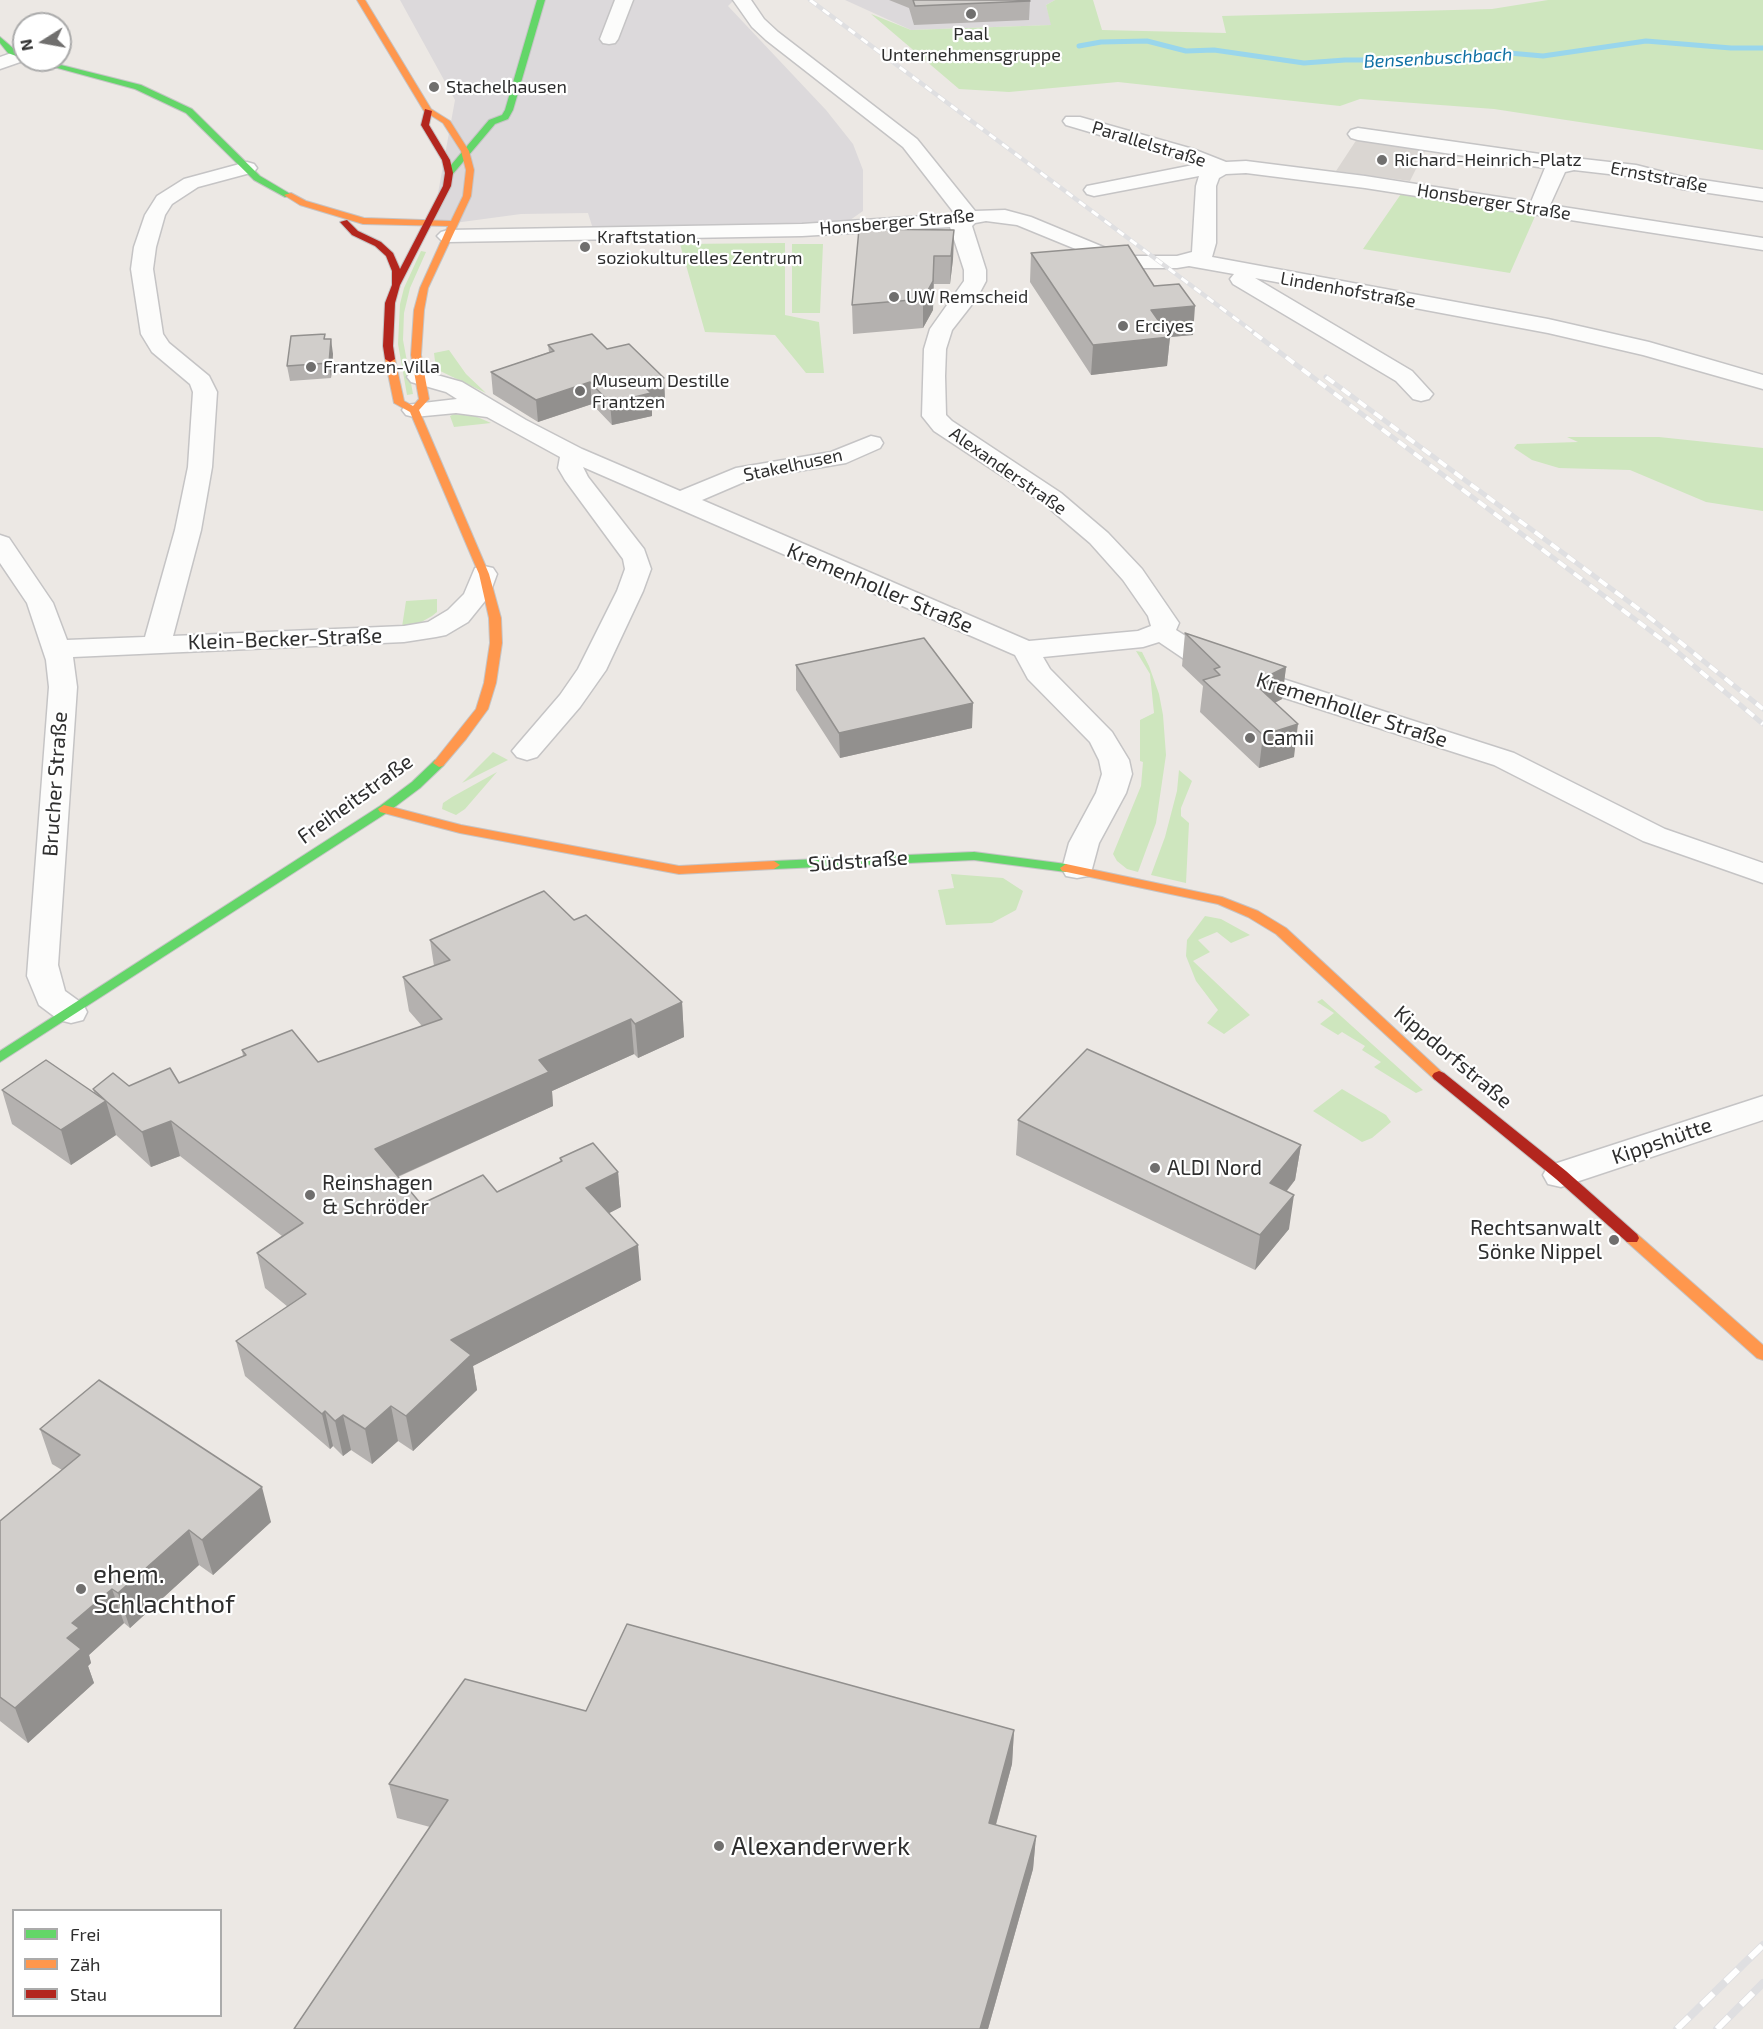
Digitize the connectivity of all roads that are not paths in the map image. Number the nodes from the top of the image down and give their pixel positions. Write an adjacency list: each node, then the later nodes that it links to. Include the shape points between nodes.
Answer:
1 (361, 0): 9 (main road)
2 (542, 0): 10 (main road)
3 (624, 0): 6 (street)
4 (742, 0): 25 (street, via 772,36 910,143)
5 (0, 39): 7 (main road)
6 (609, 39)
7 (12, 52)
8 (72, 70): 16 (main road, via 138,87 189,111)
9 (428, 111): 14 (main road, via 446,122); 20 (main road, via 425,125 443,153)
10 (505, 117): 12 (main road, via 509,123); 14 (main road, Freiheitstraße, via 492,122)
11 (1073, 121): 17 (street, Parallelstraße, via 1186,153)
12 (503, 132)
13 (1358, 134): 18 (street, Ernststraße, via 1540,160)
14 (465, 151): 19 (main road); 20 (main road, Freiheitstraße)
15 (483, 156): 19 (main road)
16 (247, 168): 24 (main road, via 285,195); 42 (street, via 191,183 164,200 145,247 142,269 152,334 160,347 201,381 206,392 200,467 188,530)
17 (1224, 168): 21 (street, Honsberger Straße); 23 (street, Honsberger Straße, via 1265,168); 29 (street, via 1210,174 1206,186 1205,243 1202,256)
18 (1556, 169): 22 (street, Ernststraße, via 1574,164 1603,166); 23 (street)
19 (470, 170): 27 (main road, via 467,196)
20 (448, 173): 26 (main road, Freiheitstraße, via 447,186)
21 (1095, 190)
22 (1763, 195)
23 (1538, 208): 28 (street, Honsberger Straße)
24 (336, 214): 26 (main road, via 371,230); 30 (main road, via 355,233 390,255)
25 (969, 217): 27 (street, Honsberger Straße, via 802,230); 29 (street, Honsberger Straße, via 1005,216 1024,221 1122,262); 41 (street, Alexanderstraße, via 961,225 961,232 975,270 975,281 941,329 933,376 934,416 943,426 1052,498 1098,538 1133,575 1161,616 1165,623)
26 (424, 229): 27 (main road); 30 (main road, Freiheitstraße)
27 (451, 230): 31 (main road, via 424,288 419,310)
28 (1763, 244)
29 (1192, 260): 32 (street, Lindenhofstraße, via 1548,326 1649,349); 33 (street, Lindenhofstraße, via 1235,275 1404,376)
30 (396, 285): 34 (main road, Freiheitstraße, via 390,303 390,361 399,403)
31 (419, 377): 34 (main road, via 424,399); 35 (street, Kremenholler Straße, via 454,387)
32 (1763, 382)
33 (1421, 394)
34 (414, 410): 35 (street, via 456,406); 40 (main road, Freiheitstraße)
35 (496, 412): 37 (street, Kremenholler Straße)
36 (871, 443): 38 (street, Stakelhusen, via 837,458 745,474)
37 (573, 454): 38 (street, Kremenholler Straße); 45 (street, via 570,468 631,549 638,569 592,670)
38 (681, 500): 44 (street, Kremenholler Straße)
39 (3, 551): 43 (street, Brucher Straße, via 40,603)
40 (484, 574): 42 (street, Klein-Becker-Straße, via 476,596 458,616 436,629 404,634); 46 (main road, Freiheitstraße, via 495,618 496,643 482,709 441,761)
41 (1161, 632): 44 (street, Kremenholler Straße, via 1143,639); 48 (street, Kremenholler Straße, via 1226,670 1504,759 1654,835)
42 (157, 644): 43 (street, Klein-Becker-Straße)
43 (57, 649): 49 (street, Brucher Straße, via 63,687 42,964 51,997)
44 (1026, 650): 47 (street, via 1038,673 1102,738 1114,760 1117,774 1111,793 1082,850)
45 (527, 751)
46 (384, 809): 47 (main road, Südstraße, via 493,836 679,870 963,856); 49 (main road, Freiheitstraße)
47 (1077, 869): 52 (main road, Kippdorfstraße, via 1222,902 1281,931 1425,1064)
48 (1763, 874)
49 (71, 1012): 50 (main road, Freiheitstraße)
50 (0, 1057)
51 (1763, 1108): 52 (street, Kippshütte)
52 (1561, 1175): 53 (main road, Kippdorfstraße)
53 (1763, 1354)

